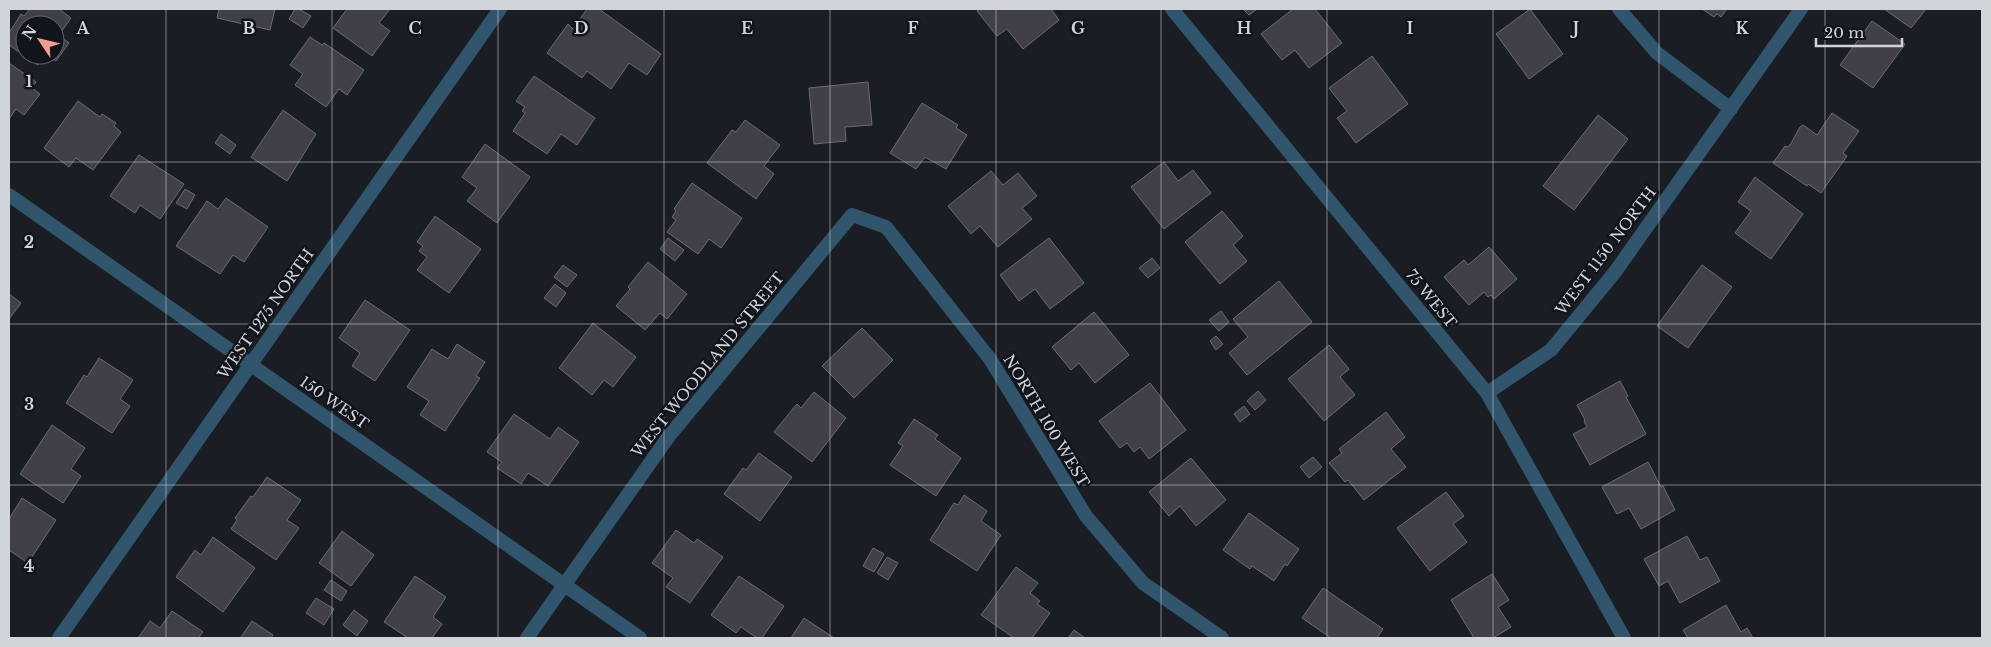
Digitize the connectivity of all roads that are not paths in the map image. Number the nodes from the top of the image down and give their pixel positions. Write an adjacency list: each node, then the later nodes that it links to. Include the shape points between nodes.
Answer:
1 (500, 9): 8 (street, WEST 1275 NORTH)
2 (1172, 9): 9 (street, 75 WEST)
3 (1618, 9): 5 (street, via 1657,53)
4 (1801, 9): 5 (street, WEST 1150 NORTH)
5 (1730, 108): 9 (street, WEST 1150 NORTH, via 1615,272 1550,350)
6 (9, 195): 8 (street, 150 WEST)
7 (852, 215): 10 (street, WEST WOODLAND STREET, via 669,436); 14 (street, NORTH 100 WEST, via 886,227 990,359 1086,516 1143,583)
8 (251, 364): 10 (street, 150 WEST); 11 (street, WEST 1275 NORTH)
9 (1487, 393): 15 (street, 75 WEST)
10 (564, 584): 12 (street, WEST WOODLAND STREET); 13 (street, 150 WEST)
11 (59, 638)
12 (526, 638)
13 (640, 638)
14 (1222, 638)
15 (1624, 638)

